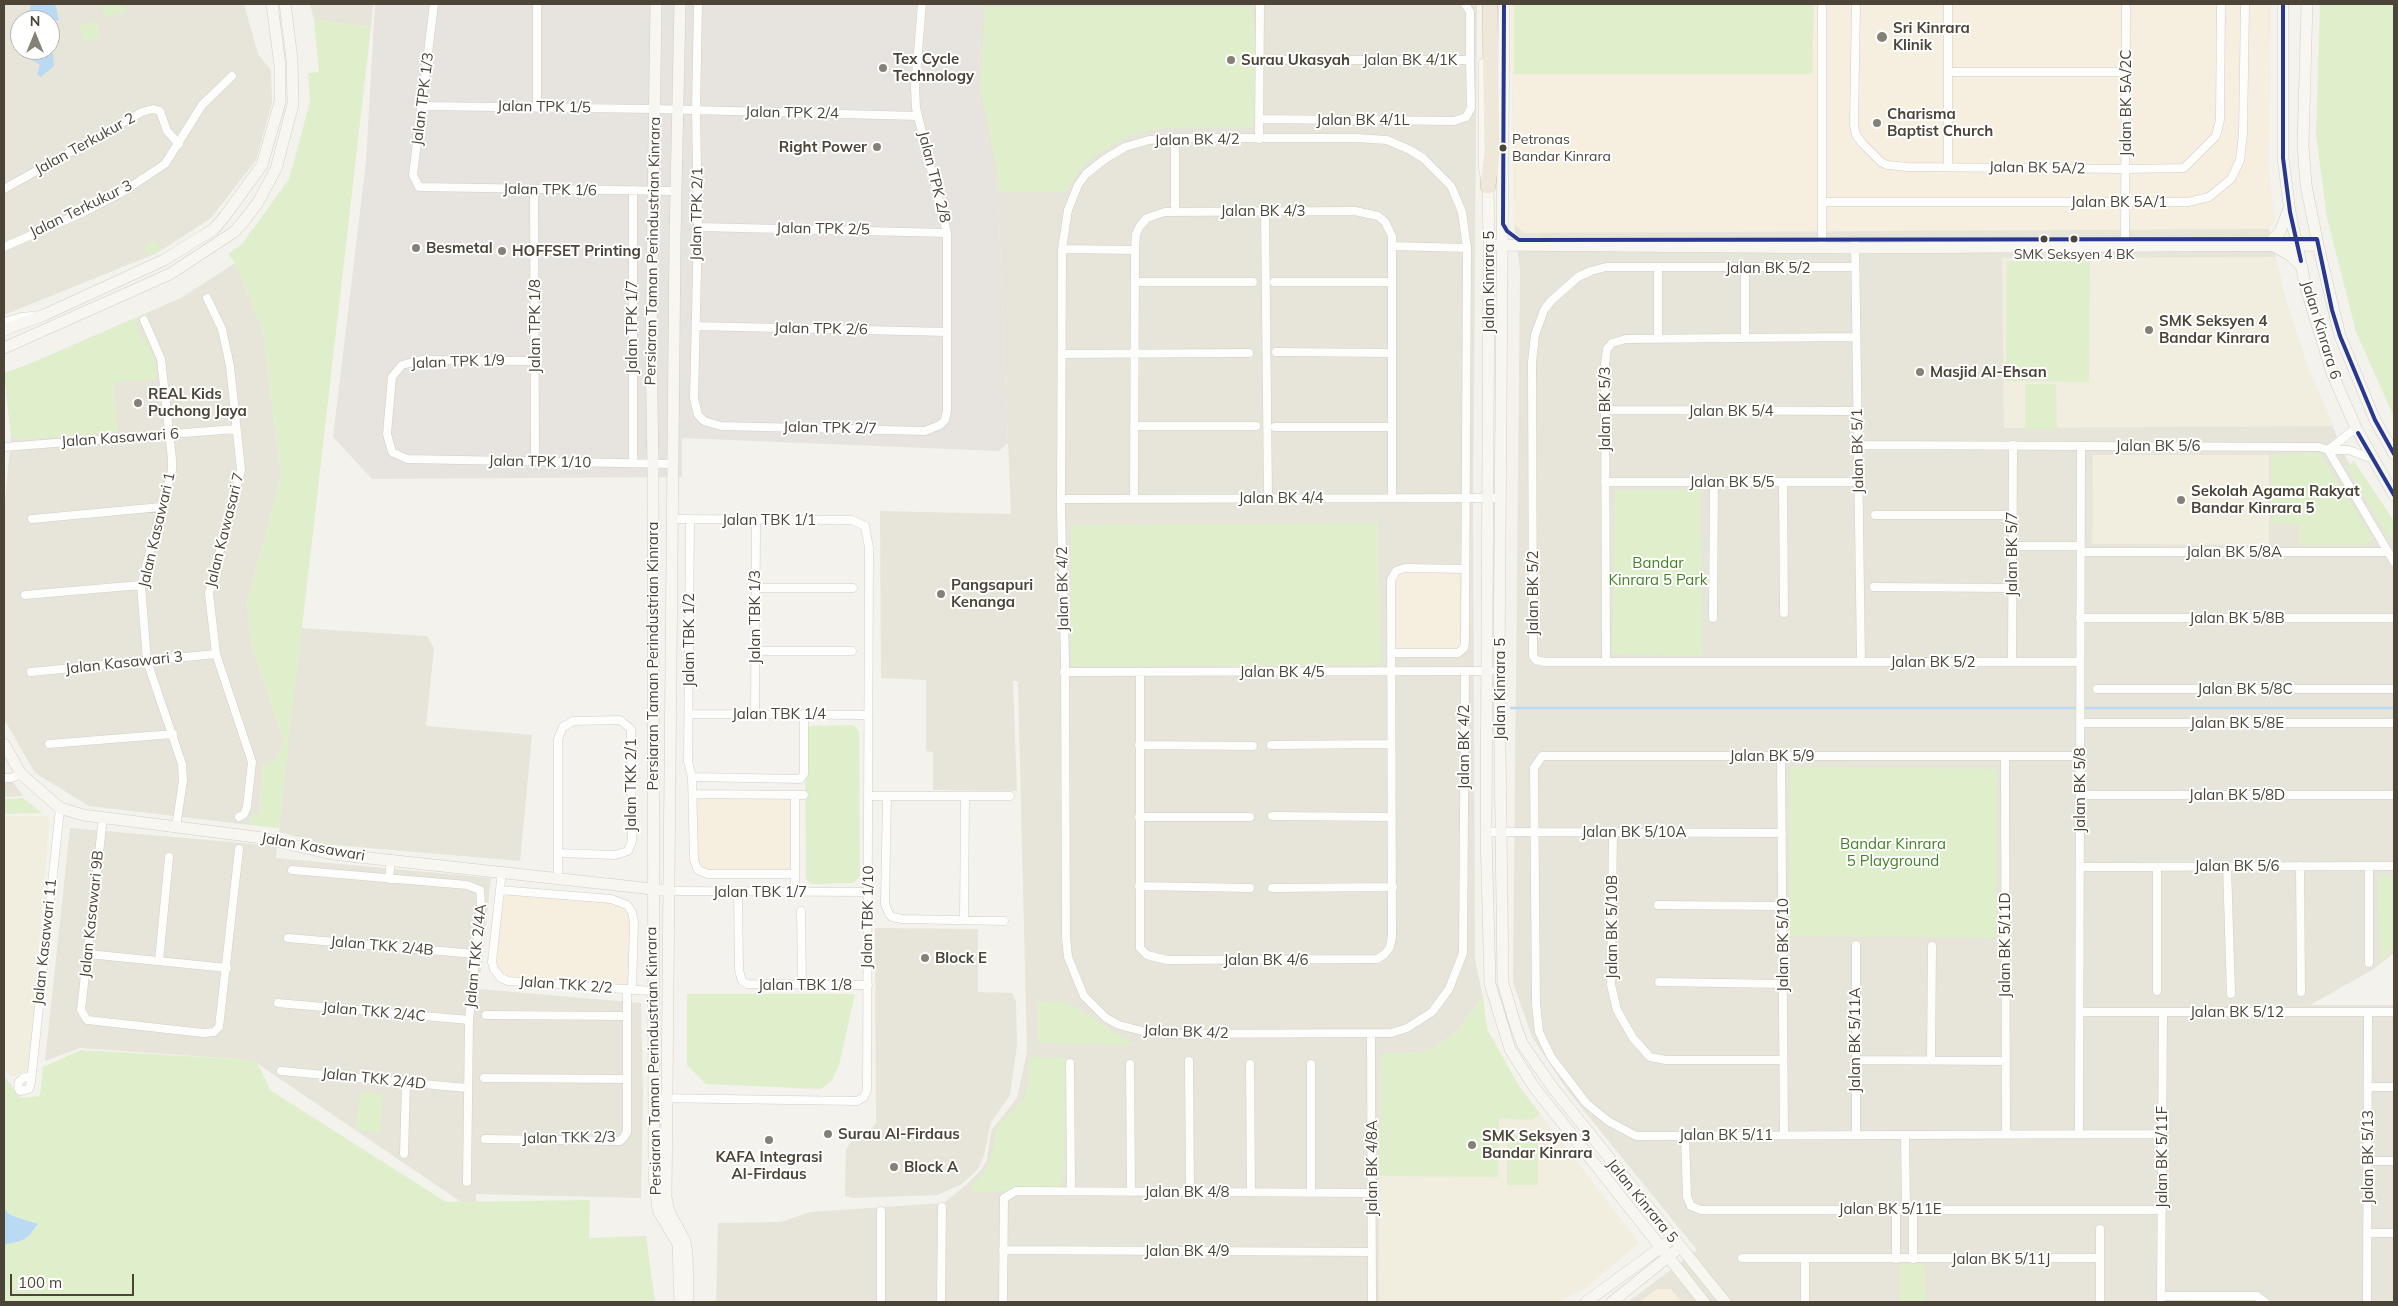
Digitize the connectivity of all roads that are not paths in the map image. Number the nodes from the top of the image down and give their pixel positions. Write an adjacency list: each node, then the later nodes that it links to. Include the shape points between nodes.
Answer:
1 (272, 4): 78 (main road, via 280,66 280,102 262,165 240,198 214,229 191,244 164,260)
2 (285, 4): 87 (main road, via 292,59 293,104 276,169 243,222 234,232 170,274)
3 (434, 4): 27 (street, Jalan TPK 1/3)
4 (537, 4): 28 (street)
5 (656, 4): 29 (main road, Persiaran Taman Perindustrian Kinrara)
6 (680, 4): 30 (main road, Persiaran Taman Perindustrian Kinrara)
7 (698, 4): 31 (street, Jalan TPK 2/1)
8 (922, 4): 32 (street, Jalan TPK 2/8, via 915,86)
9 (1260, 4): 22 (street)
10 (1465, 4): 23 (street, via 1470,12)
11 (1484, 4): 39 (main road, Jalan Kinrara 5, via 1484,166)
12 (1490, 4): 39 (highway, via 1492,145)
13 (1504, 4): 51 (main road, Jalan Kinrara 5)
14 (1822, 4): 46 (street)
15 (1856, 4): 37 (street, Jalan BK 5A/2, via 1856,135 1887,165)
16 (1948, 4): 24 (street)
17 (2126, 4): 25 (street, Jalan BK 5A/2C)
18 (2221, 4): 38 (street, Jalan BK 5A/2, via 2220,120 2216,136 2184,168)
19 (2245, 4): 47 (street, Jalan BK 5A/1, via 2243,134 2240,160 2234,174 2216,193 2198,200)
20 (2283, 4): 48 (main road, Jalan Kinrara 6, via 2282,139)
21 (2307, 4): 57 (main road, Jalan Kinrara 6, via 2303,146 2306,185)
22 (1260, 60): 23 (street, Jalan BK 4/1K); 33 (street)
23 (1470, 60): 33 (street, Jalan BK 4/1L, via 1470,108 1466,117 1454,121)
24 (1948, 72): 25 (street); 37 (street)
25 (2126, 72): 38 (street, Jalan BK 5A/2C)
26 (232, 76): 36 (street, Jalan Terkukur 3, via 202,105)
27 (422, 106): 28 (street, Jalan TPK 1/5); 40 (street, Jalan TPK 1/3, via 413,175 415,184)
28 (537, 108): 29 (street, Jalan TPK 1/5)
29 (661, 109): 30 (street, Jalan TPK 2/4); 44 (main road, Persiaran Taman Perindustrian Kinrara)
30 (679, 110): 31 (street, Jalan TPK 2/4); 45 (main road, Persiaran Taman Perindustrian Kinrara)
31 (696, 110): 32 (street, Jalan TPK 2/4); 52 (street, Jalan TPK 2/1)
32 (918, 116): 53 (street, Jalan TPK 2/8)
33 (1259, 119): 35 (street)
34 (1175, 138): 35 (street, Jalan BK 4/2); 50 (street); 66 (street, Jalan BK 4/2, via 1149,140 1125,147 1086,174 1068,210)
35 (1259, 138): 65 (street, Jalan BK 4/2, via 1387,140 1410,150 1435,168 1451,186 1462,212)
36 (179, 144): 41 (street, Jalan Terkukur 2, via 167,131 160,111 153,109 142,112); 63 (street, Jalan Terkukur 3, via 165,164 121,193)
37 (1948, 167): 38 (street, Jalan BK 5A/2)
38 (2126, 169): 47 (street, Jalan BK 5A/2C)
39 (1488, 186): 54 (main road, Jalan Kinrara 5)
40 (424, 188): 42 (street, Jalan TPK 1/6)
41 (4, 189)
42 (534, 190): 43 (street, Jalan TPK 1/6); 93 (street, Jalan TPK 1/8)
43 (633, 190): 44 (street, Jalan TPK 1/6); 114 (street, Jalan TPK 1/7)
44 (654, 190): 45 (street, Jalan TPK 1/6); 115 (main road, Persiaran Taman Perindustrian Kinrara)
45 (676, 191): 116 (main road, Persiaran Taman Perindustrian Kinrara)
46 (1822, 202): 47 (street, Jalan BK 5A/1); 61 (street)
47 (2125, 202): 60 (street, Jalan BK 5A/2C)
48 (2289, 207): 55 (main road); 56 (main road, Jalan Kinrara 6)
49 (1265, 211): 50 (street, Jalan BK 4/3); 64 (street, Jalan BK 4/3, via 1370,213 1390,229); 122 (street)
50 (1174, 212): 67 (street, Jalan BK 4/3, via 1147,218 1136,234)
51 (1503, 224): 58 (main road, Jalan Kinrara 5); 59 (main road, via 1507,231)
52 (698, 226): 53 (street, Jalan TPK 2/5); 81 (street, Jalan TPK 2/1)
53 (947, 232): 83 (street, Jalan TPK 2/8)
54 (1489, 242): 58 (main road); 125 (main road, Jalan Kinrara 5)
55 (2273, 242): 56 (main road); 60 (main road); 70 (main road)
56 (2297, 242): 57 (main road); 70 (main road, Jalan Kinrara 6)
57 (2317, 242): 110 (main road, Jalan Kinrara 6, via 2340,336 2375,420)
58 (1503, 243): 59 (main road); 68 (main road, Jalan Kinrara 5)
59 (1524, 243): 61 (main road); 68 (main road)
60 (2125, 243): 62 (main road)
61 (1822, 244): 62 (main road)
62 (1855, 244): 69 (street, Jalan BK 5/1)
63 (4, 246)
64 (1392, 246): 65 (street); 76 (street, Jalan BK 4/3)
65 (1466, 248): 124 (street, Jalan BK 4/2)
66 (1062, 249): 67 (street); 92 (street, Jalan BK 4/2)
67 (1135, 250): 73 (street, Jalan BK 4/3)
68 (1503, 266): 126 (main road, Jalan Kinrara 5)
69 (1855, 267): 71 (street, Jalan BK 5/2); 84 (street, Jalan BK 5/1)
70 (2302, 267): 102 (main road, Jalan Kinrara 6, via 2320,339)
71 (1745, 268): 72 (street, Jalan BK 5/2); 86 (street)
72 (1658, 269): 85 (street); 157 (street, Jalan BK 5/2, via 1606,268 1578,277 1544,310 1535,335 1532,362 1533,656 1544,662)
73 (1135, 282): 74 (street); 89 (street, Jalan BK 4/3)
74 (1253, 282)
75 (1274, 282): 76 (street)
76 (1392, 282): 91 (street, Jalan BK 4/3)
77 (207, 298): 103 (street, Jalan Kawasari 7, via 222,329)
78 (44, 315): 80 (street); 82 (main road)
79 (144, 320): 104 (street, Jalan Kasawari 1, via 161,359)
80 (4, 322)
81 (696, 326): 83 (street, Jalan TPK 2/6); 97 (street, Jalan TPK 2/1, via 694,399 695,408)
82 (4, 330)
83 (947, 332): 95 (street, Jalan TPK 2/8)
84 (1856, 337): 86 (street, Jalan BK 5/3); 96 (street, Jalan BK 5/1)
85 (1658, 338): 86 (street, Jalan BK 5/3); 94 (street, Jalan BK 5/3, via 1619,340 1607,349)
86 (1745, 338)
87 (4, 348)
88 (1276, 352): 91 (street)
89 (1135, 353): 90 (street); 92 (street); 98 (street, Jalan BK 4/3)
90 (1249, 353)
91 (1391, 353): 101 (street, Jalan BK 4/3)
92 (1062, 354): 127 (street, Jalan BK 4/2)
93 (535, 361): 112 (street, Jalan TPK 1/9, via 421,360 402,365 392,377 387,434 392,452); 113 (street, Jalan TPK 1/8)
94 (1605, 410): 96 (street, Jalan BK 5/4); 117 (street, Jalan BK 5/3)
95 (947, 411): 97 (street, Jalan TPK 2/7, via 940,425 925,431 722,426)
96 (1858, 411): 105 (street, Jalan BK 5/1)
97 (704, 421)
98 (1134, 426): 99 (street); 128 (street, Jalan BK 4/3)
99 (1256, 426)
100 (1275, 427): 101 (street)
101 (1391, 427): 123 (street, Jalan BK 4/3)
102 (2356, 428): 109 (street); 111 (main road, Jalan Kinrara 6)
103 (236, 429): 104 (street, Jalan Kasawari 6); 155 (street, Jalan Kawasari 7, via 241,470 209,593)
104 (168, 434): 108 (street, Jalan Kasawari 6); 129 (street, Jalan Kasawari 1, via 172,470)
105 (1858, 445): 106 (street, Jalan BK 5/6); 120 (street, Jalan BK 5/1)
106 (2013, 445): 107 (street, Jalan BK 5/6); 131 (street, Jalan BK 5/7)
107 (2081, 446): 109 (street, Jalan BK 5/6, via 2319,447); 138 (street, Jalan BK 5/8)
108 (4, 447)
109 (2328, 450): 111 (street, Jalan BK 5/6, via 2349,450); 139 (street)
110 (2394, 454)
111 (2373, 459): 121 (main road, Jalan Kinrara 6)
112 (408, 460): 113 (street, Jalan TPK 1/10)
113 (535, 462): 114 (street, Jalan TPK 1/10)
114 (633, 463): 115 (street, Jalan TPK 1/10)
115 (653, 464): 116 (street, Jalan TPK 1/10); 226 (main road, Persiaran Taman Perindustrian Kinrara)
116 (673, 464): 133 (main road, Persiaran Taman Perindustrian Kinrara)
117 (1605, 482): 118 (street, Jalan BK 5/5); 157 (street, Jalan BK 5/3)
118 (1714, 482): 119 (street, Jalan BK 5/5); 149 (street)
119 (1783, 482): 120 (street, Jalan BK 5/5); 148 (street)
120 (1858, 482): 158 (street, Jalan BK 5/1)
121 (2394, 495)
122 (1268, 498): 123 (street, Jalan BK 4/4); 128 (street, Jalan BK 4/4)
123 (1392, 498): 124 (street, Jalan BK 4/4)
124 (1464, 498): 125 (street, Jalan BK 4/4); 141 (street, Jalan BK 4/2)
125 (1489, 498): 126 (street, Jalan BK 4/4); 163 (main road, Jalan Kinrara 5)
126 (1501, 498): 163 (main road, Jalan Kinrara 5)
127 (1061, 499): 128 (street, Jalan BK 4/4); 165 (street, Jalan BK 4/2)
128 (1134, 499)
129 (161, 507): 132 (street); 142 (street, Jalan Kasawari 1)
130 (1875, 515): 131 (street)
131 (2012, 515): 137 (street, Jalan BK 5/7)
132 (32, 519)
133 (672, 519): 134 (street, Jalan TBK 1/1); 231 (main road, Persiaran Taman Perindustrian Kinrara)
134 (690, 520): 135 (street, Jalan TBK 1/1); 169 (street, Jalan TBK 1/2)
135 (756, 520): 136 (street, Jalan TBK 1/1, via 852,520); 144 (street, Jalan TBK 1/3)
136 (865, 526): 172 (street, Jalan TBK 1/10, via 869,548)
137 (2012, 546): 138 (street, Jalan BK 5/8A); 146 (street, Jalan BK 5/7)
138 (2081, 549): 139 (street, Jalan BK 5/8A); 150 (street, Jalan BK 5/8)
139 (2387, 552): 140 (street)
140 (2394, 562)
141 (1465, 569): 154 (street, Jalan BK 4/6, via 1405,568 1396,571 1391,580); 154 (street, Jalan BK 4/2, via 1465,642 1461,651)
142 (141, 585): 147 (street); 156 (street, Jalan Kasawari 1)
143 (1874, 587): 146 (street)
144 (755, 588): 145 (street); 152 (street, Jalan TBK 1/3)
145 (853, 588)
146 (2011, 588): 159 (street, Jalan BK 5/7)
147 (24, 595)
148 (1784, 614)
149 (1713, 618)
150 (2080, 618): 151 (street, Jalan BK 5/8B); 160 (street, Jalan BK 5/8)
151 (2394, 618)
152 (755, 651): 153 (street); 170 (street, Jalan TBK 1/3)
153 (852, 651)
154 (1390, 653): 161 (street, Jalan BK 4/6)
155 (216, 654): 156 (street, Jalan Kasawari 3); 199 (street, Jalan Kawasari 7, via 252,762 247,807)
156 (147, 661): 164 (street, Jalan Kasawari 3); 175 (street, Jalan Kasawari 1)
157 (1606, 662): 158 (street, Jalan BK 5/2)
158 (1861, 662): 159 (street, Jalan BK 5/2)
159 (2012, 662): 160 (street, Jalan BK 5/2)
160 (2080, 662): 173 (street, Jalan BK 5/8)
161 (1390, 671): 162 (street, Jalan BK 4/5); 166 (street, Jalan BK 4/5); 178 (street, Jalan BK 4/6)
162 (1465, 671): 163 (street, Jalan BK 4/5); 265 (street, Jalan BK 4/2, via 1463,953 1449,989 1432,1012 1407,1028)
163 (1493, 671): 205 (main road, Jalan Kinrara 5); 206 (main road, Jalan Kinrara 5)
164 (31, 672)
165 (1064, 672): 166 (street, Jalan BK 4/5); 265 (street, Jalan BK 4/2, via 1067,952 1084,996 1106,1018 1146,1032)
166 (1140, 673): 179 (street, Jalan BK 4/6)
167 (2394, 689): 168 (street, Jalan BK 5/8C)
168 (2096, 690)
169 (689, 714): 170 (street, Jalan TBK 1/4); 186 (street, Jalan TBK 1/2, via 688,761)
170 (755, 714): 171 (street, Jalan TBK 1/4)
171 (804, 714): 172 (street, Jalan TBK 1/4); 186 (street, via 804,774 800,779)
172 (868, 715): 193 (street, Jalan TBK 1/10)
173 (2080, 723): 174 (street, Jalan BK 5/8E); 184 (street, Jalan BK 5/8)
174 (2394, 723)
175 (173, 734): 177 (street); 204 (street, Jalan Kasawari 1, via 183,780)
176 (4, 744): 185 (main road, Jalan Kasawari)
177 (48, 744)
178 (1390, 744): 180 (street); 201 (street, Jalan BK 4/6)
179 (1139, 745): 181 (street); 200 (street, Jalan BK 4/6)
180 (1271, 745)
181 (1253, 746)
182 (1781, 756): 183 (street, Jalan BK 5/9); 207 (street, Jalan BK 5/9, via 1542,756 1534,768); 209 (street, Jalan BK 5/10)
183 (2005, 756): 184 (street, Jalan BK 5/9); 270 (street, Jalan BK 5/11D)
184 (2080, 756): 191 (street, Jalan BK 5/8)
185 (21, 774): 187 (street); 197 (main road, Jalan Kasawari)
186 (692, 777): 188 (street, Jalan TBK 1/2)
187 (4, 778)
188 (693, 794): 189 (street); 222 (street, Jalan TBK 1/2, via 694,860 698,870 708,874)
189 (795, 795): 190 (street); 222 (street)
190 (804, 795)
191 (2080, 795): 192 (street, Jalan BK 5/8D); 218 (street, Jalan BK 5/8)
192 (2394, 795)
193 (870, 796): 194 (street); 234 (street, Jalan TBK 1/10)
194 (887, 796): 195 (street); 238 (street, via 888,914 897,919)
195 (964, 796): 196 (street); 238 (street)
196 (1010, 796)
197 (60, 808): 202 (main road, Jalan Kasawari); 276 (street, Jalan Kasawari 11)
198 (1272, 816): 201 (street)
199 (239, 817)
200 (1139, 817): 203 (street); 225 (street, Jalan BK 4/6)
201 (1392, 817): 229 (street, Jalan BK 4/6)
202 (103, 818): 204 (main road, Jalan Kasawari); 243 (street, Jalan Kasawari 9B)
203 (1250, 818)
204 (176, 828): 213 (main road, Jalan Kasawari, via 272,840 332,854)
205 (1486, 832): 206 (street, Jalan BK 5/10A); 308 (main road, Jalan Kinrara 5, via 1490,984 1510,1049 1534,1087)
206 (1502, 832): 207 (street, Jalan BK 5/10A); 312 (main road, Jalan Kinrara 5, via 1503,983 1524,1046 1553,1088)
207 (1534, 832): 208 (street, Jalan BK 5/10A); 287 (street, Jalan BK 5/11, via 1539,1032 1551,1056 1586,1103 1608,1121 1636,1136)
208 (1613, 832): 209 (street, Jalan BK 5/10A); 266 (street, Jalan BK 5/10B, via 1611,985 1617,1010 1633,1038 1650,1056 1666,1060)
209 (1782, 833): 236 (street, Jalan BK 5/10)
210 (239, 849): 247 (street)
211 (558, 853): 211 (street, Jalan TKK 2/1, via 558,739 563,727 573,721 620,720 631,729 632,841 628,851 615,855); 223 (street, Jalan TKK 2/1)
212 (168, 858): 245 (street)
213 (391, 859): 221 (main road, Jalan Kasawari); 224 (street)
214 (2227, 866): 215 (street, Jalan BK 5/6); 219 (street, Jalan BK 5/6); 256 (street)
215 (2300, 866): 216 (street, Jalan BK 5/6); 255 (street)
216 (2369, 866): 217 (street, Jalan BK 5/6); 246 (street)
217 (2394, 866)
218 (2080, 867): 219 (street, Jalan BK 5/6); 258 (street, Jalan BK 5/8)
219 (2157, 867): 254 (street)
220 (292, 870): 224 (street, Jalan TKK 2/4A)
221 (502, 871): 223 (main road, Jalan Kasawari); 230 (street, Jalan TKK 2/2)
222 (795, 874): 233 (street)
223 (558, 877): 226 (main road, Jalan Kasawari)
224 (389, 879): 244 (street, Jalan TKK 2/4A, via 467,885 480,890)
225 (1139, 886): 227 (street); 229 (street, Jalan BK 4/6, via 1140,948 1147,955 1166,960 1376,959 1385,954 1392,941)
226 (652, 888): 231 (main road, Jalan TBK 1/7); 253 (main road, Persiaran Taman Perindustrian Kinrara)
227 (1250, 888)
228 (1272, 888): 229 (street)
229 (1393, 888)
230 (500, 890): 252 (street, Jalan TKK 2/2, via 611,899 627,906 634,922); 252 (street, Jalan TKK 2/2, via 492,962 501,978)
231 (671, 891): 232 (street, Jalan TBK 1/7); 284 (main road, Persiaran Taman Perindustrian Kinrara)
232 (738, 892): 233 (street, Jalan TBK 1/7); 251 (street, Jalan TBK 1/8, via 739,970 742,981 754,986)
233 (795, 892): 234 (street, Jalan TBK 1/7)
234 (868, 892): 250 (street, Jalan TBK 1/10)
235 (1658, 905): 236 (street)
236 (1782, 906): 249 (street, Jalan BK 5/10)
237 (801, 911): 251 (street)
238 (964, 920): 239 (street)
239 (1004, 921)
240 (288, 938): 244 (street, Jalan TKK 2/4B)
241 (1856, 945): 267 (street, Jalan BK 5/11A)
242 (1932, 946): 269 (street)
243 (88, 954): 245 (street); 247 (street, Jalan Kasawari 9B, via 81,1010 87,1020 203,1033 214,1032 219,1027)
244 (476, 954): 264 (street, Jalan TKK 2/4A)
245 (159, 961): 247 (street)
246 (2369, 963)
247 (226, 968)
248 (1659, 982): 249 (street)
249 (1783, 984): 266 (street, Jalan BK 5/10)
250 (868, 985): 251 (street, Jalan TBK 1/8); 284 (street, Jalan TBK 1/10, via 867,1090 864,1097 856,1101)
251 (802, 986)
252 (629, 990): 253 (street, Jalan TKK 2/2); 263 (street, Jalan TKK 2/3)
253 (653, 991): 283 (main road, Persiaran Taman Perindustrian Kinrara)
254 (2157, 992)
255 (2301, 992)
256 (2231, 994)
257 (278, 1003): 264 (street, Jalan TKK 2/4C)
258 (2080, 1012): 259 (street, Jalan BK 5/12); 285 (street, Jalan BK 5/8)
259 (2163, 1012): 260 (street, Jalan BK 5/12); 286 (street, Jalan BK 5/11F)
260 (2368, 1012): 261 (street, Jalan BK 5/12); 280 (street, Jalan BK 5/13)
261 (2394, 1012)
262 (486, 1015): 263 (street)
263 (626, 1016): 278 (street, Jalan TKK 2/3)
264 (469, 1020): 282 (street, Jalan TKK 2/4A)
265 (1372, 1034): 302 (street, Jalan BK 4/8A)
266 (1783, 1060): 288 (street, Jalan BK 5/10)
267 (1855, 1060): 269 (street); 289 (street, Jalan BK 5/11A)
268 (1190, 1061): 299 (street)
269 (1931, 1061): 270 (street)
270 (2006, 1061): 291 (street, Jalan BK 5/11D)
271 (1070, 1063): 297 (street)
272 (1130, 1064): 298 (street)
273 (1250, 1064): 300 (street)
274 (1311, 1064): 301 (street)
275 (281, 1071): 279 (street, Jalan TKK 2/4D)
276 (31, 1076)
277 (484, 1078): 278 (street)
278 (627, 1079): 292 (street, Jalan TKK 2/3, via 627,1132 620,1141)
279 (406, 1083): 282 (street, Jalan TKK 2/4D); 293 (street)
280 (2368, 1087): 281 (street); 294 (street, Jalan BK 5/13)
281 (2394, 1087)
282 (467, 1088): 296 (street, Jalan TKK 2/4A)
283 (653, 1098): 284 (street, Jalan TBK 1/10); 326 (main road, Persiaran Taman Perindustrian Kinrara, via 656,1202 678,1244)
284 (669, 1098): 327 (main road, Persiaran Taman Perindustrian Kinrara, via 666,1197 669,1212 685,1241)
285 (2079, 1134): 286 (street, Jalan BK 5/11); 291 (street, Jalan BK 5/11)
286 (2162, 1134): 306 (street, Jalan BK 5/11F)
287 (1685, 1135): 288 (street, Jalan BK 5/11); 304 (street, Jalan BK 5/11E, via 1687,1197 1691,1206 1701,1210)
288 (1784, 1135): 289 (street, Jalan BK 5/11)
289 (1856, 1135): 290 (street, Jalan BK 5/11)
290 (1906, 1135): 291 (street, Jalan BK 5/11); 305 (street)
291 (2006, 1135)
292 (484, 1138)
293 (404, 1154)
294 (2367, 1161): 295 (street); 311 (street, Jalan BK 5/13)
295 (2394, 1161)
296 (467, 1182)
297 (1071, 1191): 298 (street, Jalan BK 4/8); 313 (street, Jalan BK 4/8, via 1016,1191 1004,1198)
298 (1131, 1192): 299 (street, Jalan BK 4/8)
299 (1190, 1192): 300 (street, Jalan BK 4/8)
300 (1251, 1192): 301 (street, Jalan BK 4/8)
301 (1311, 1193): 302 (street, Jalan BK 4/8)
302 (1372, 1193): 315 (street, Jalan BK 4/8A)
303 (942, 1207): 329 (street)
304 (1896, 1209): 305 (street, Jalan BK 5/11E); 320 (street)
305 (1909, 1210): 306 (street, Jalan BK 5/11E); 321 (street)
306 (2162, 1210): 324 (street, Jalan BK 5/11F)
307 (880, 1211): 328 (street)
308 (1646, 1226): 314 (main road, Jalan Kinrara 5); 319 (main road, via 1649,1246)
309 (2100, 1229): 318 (street)
310 (2394, 1233): 311 (street)
311 (2367, 1234): 339 (street, Jalan BK 5/13)
312 (1676, 1243): 314 (main road); 335 (main road, Jalan Kinrara 5)
313 (1003, 1250): 315 (street, Jalan BK 4/9); 330 (street)
314 (1666, 1251): 319 (main road); 322 (main road); 323 (main road, Jalan Kinrara 5)
315 (1372, 1252): 331 (street, Jalan BK 4/8A)
316 (1742, 1258): 317 (street, Jalan BK 5/11J)
317 (1805, 1258): 320 (street, Jalan BK 5/11J); 336 (street)
318 (2100, 1258): 321 (street, Jalan BK 5/11J); 337 (street)
319 (1645, 1259): 332 (main road)
320 (1900, 1259): 321 (street, Jalan BK 5/11J)
321 (1913, 1259)
322 (1652, 1270): 323 (main road, via 1669,1271); 333 (main road)
323 (1685, 1277): 334 (main road, Jalan Kinrara 5)
324 (2161, 1299): 325 (street)
325 (2185, 1299): 338 (street, via 2257,1296)
326 (680, 1302)
327 (688, 1302)
328 (881, 1302)
329 (940, 1302)
330 (1003, 1302)
331 (1372, 1302)
332 (1586, 1302)
333 (1612, 1302)
334 (1704, 1302)
335 (1725, 1302)
336 (1805, 1302)
337 (2100, 1302)
338 (2265, 1302)
339 (2367, 1302)

